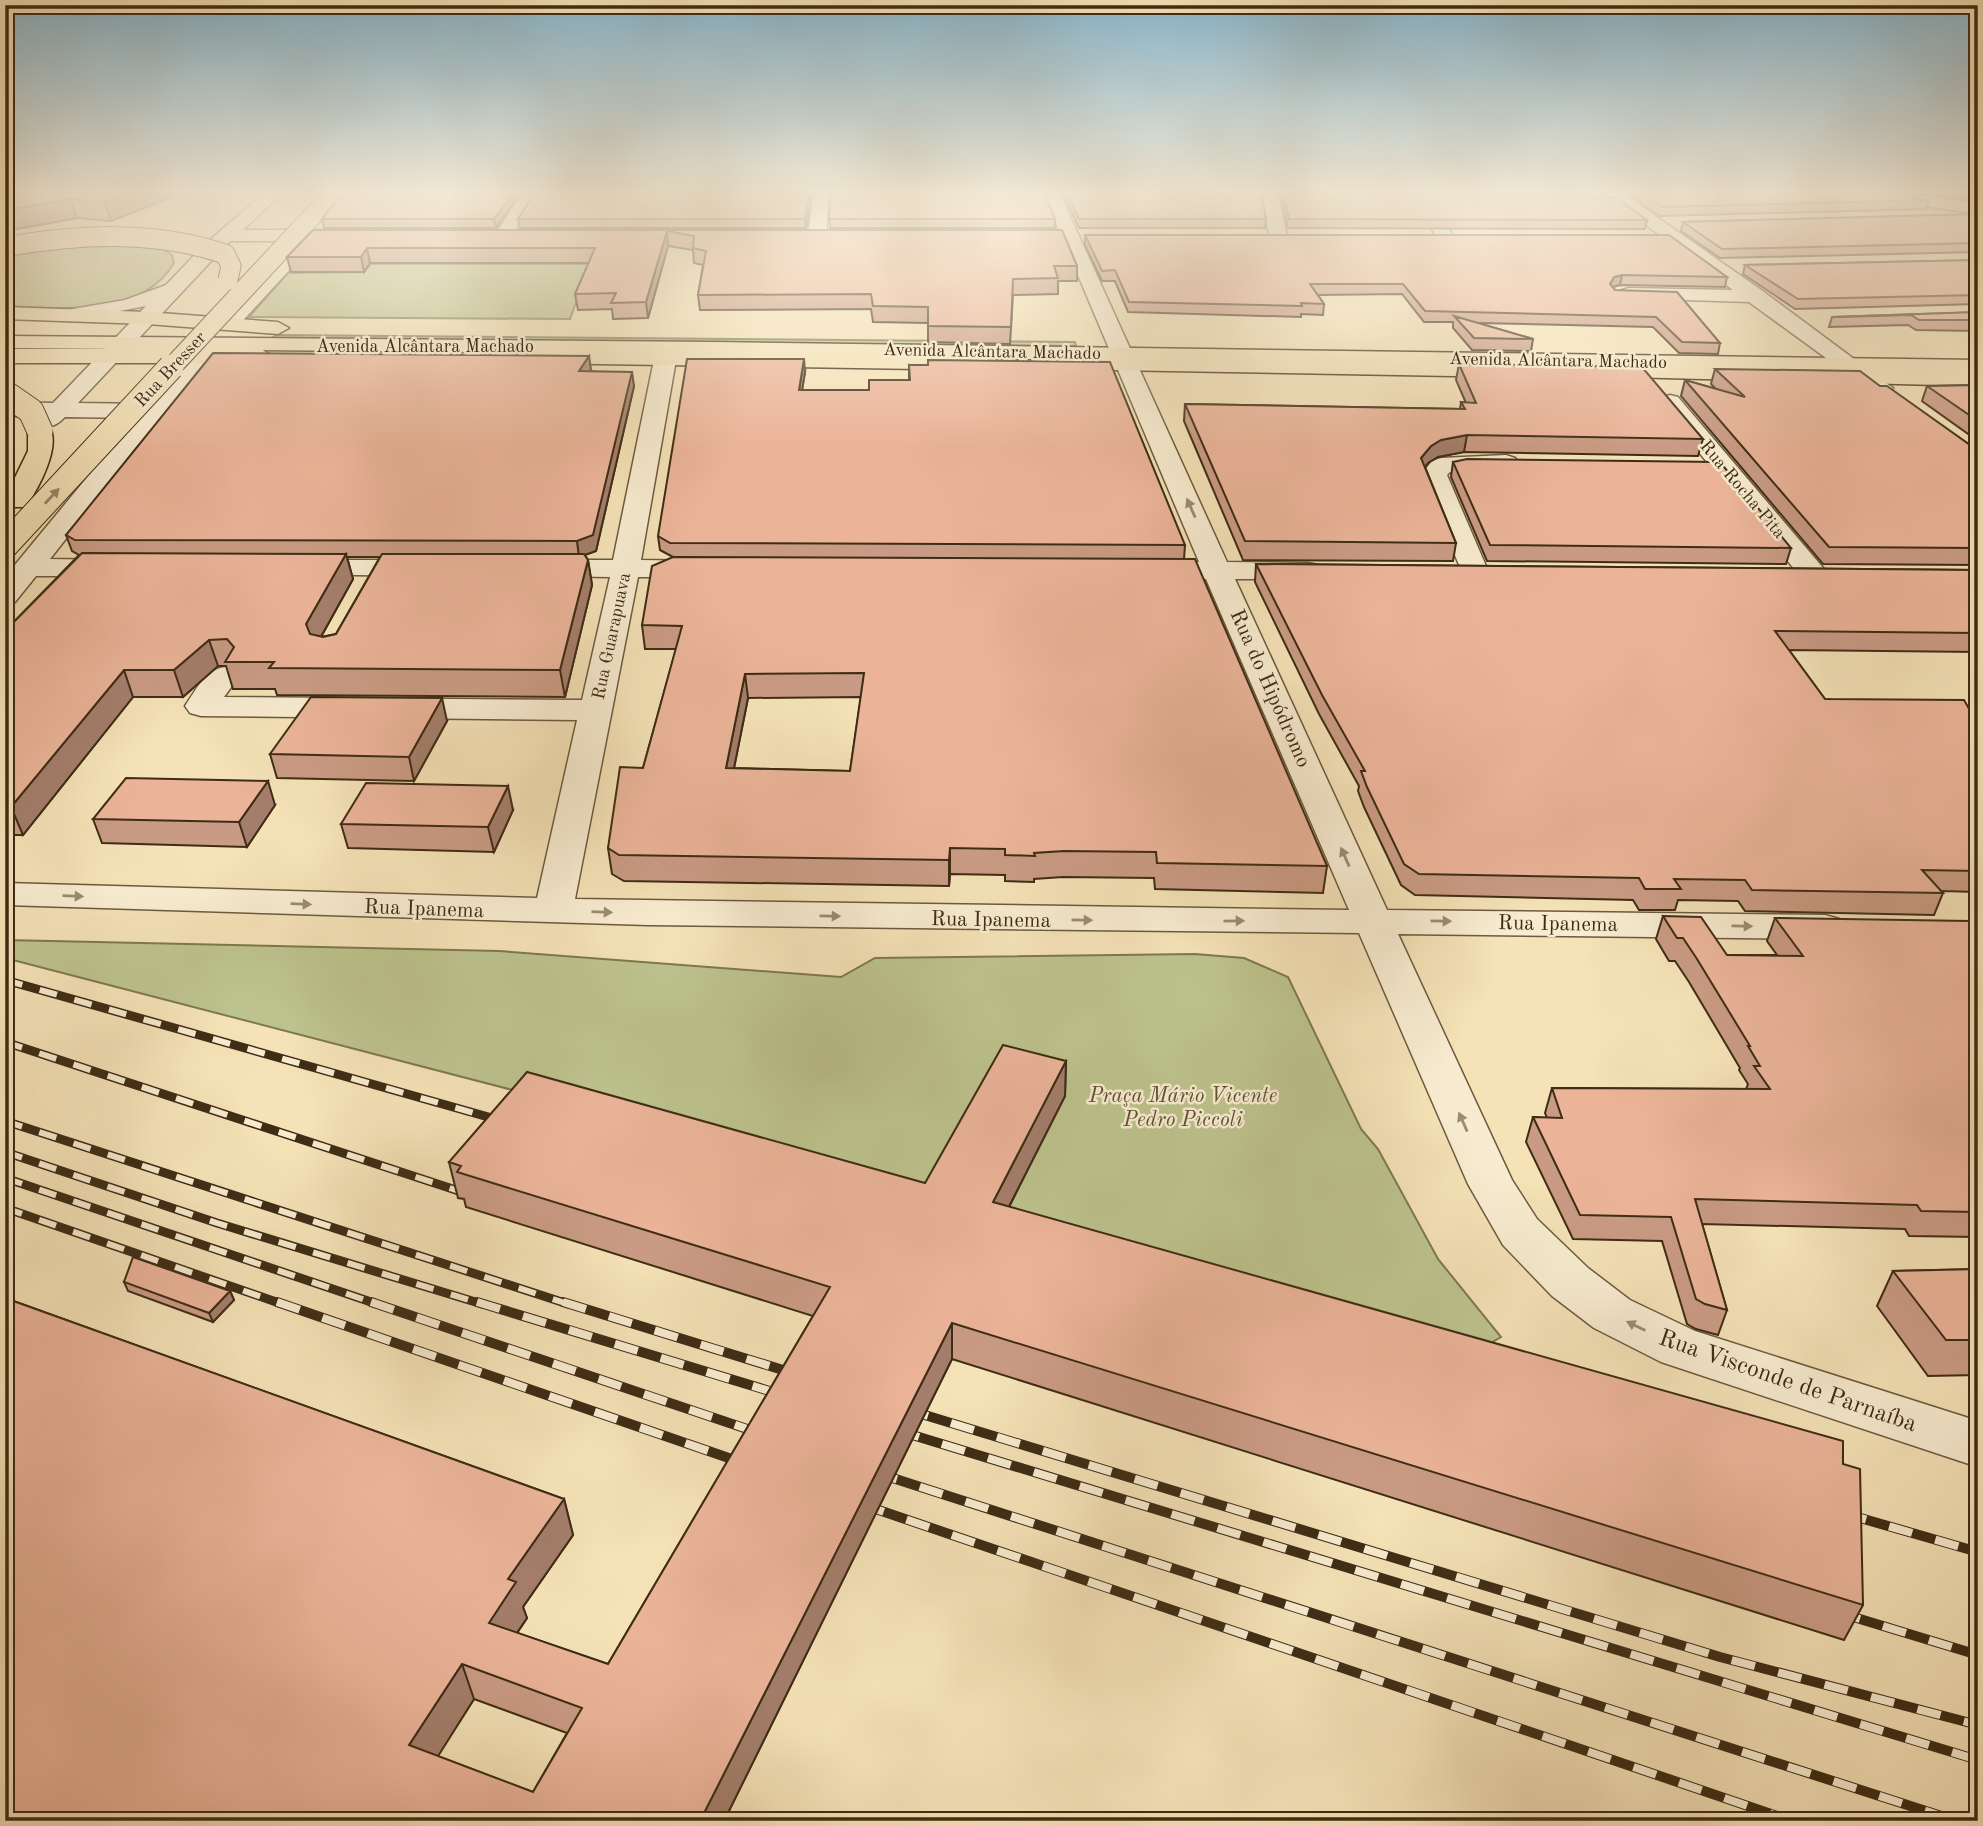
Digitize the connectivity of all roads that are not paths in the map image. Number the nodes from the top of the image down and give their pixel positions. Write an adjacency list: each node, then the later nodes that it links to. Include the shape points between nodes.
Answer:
1 (185, 277): 8 (street)
2 (231, 277): 7 (main road, Rua Bresser)
3 (256, 277): 41 (main road, Rua Bresser, one-way to 3, bridge)
4 (272, 277): 16 (street, Rua Bresser)
5 (1087, 277): 23 (street, Rua do Hipódromo)
6 (1730, 277): 10 (street)
7 (228, 280): 40 (main road, Rua Bresser)
8 (173, 289): 12 (street, via 129,304); 15 (street)
9 (1620, 294): 10 (street)
10 (1757, 296): 13 (street)
11 (5, 313): 12 (main road, Avenida Alcântara Machado)
12 (68, 315): 15 (main road, Avenida Alcântara Machado)
13 (1787, 318): 14 (street); 20 (street)
14 (1814, 318)
15 (143, 322): 16 (main road, Avenida Alcântara Machado); 17 (main road, Avenida Alcântara Machado); 18 (main road, Avenida Alcântara Machado); 22 (street)
16 (230, 323): 18 (main road, Avenida Alcântara Machado)
17 (5, 325)
18 (278, 328): 23 (main road, Avenida Alcântara Machado)
19 (5, 342): 22 (main road, Avenida Alcântara Machado)
20 (1823, 344): 21 (main road, Avenida Alcântara Machado); 23 (main road, Avenida Alcântara Machado); 28 (street)
21 (1978, 347)
22 (117, 350): 23 (main road, Avenida Alcântara Machado); 24 (main road, Avenida Alcântara Machado); 25 (main road, Avenida Alcântara Machado); 34 (street)
23 (1120, 351): 25 (main road, Avenida Alcântara Machado); 28 (main road, Avenida Alcântara Machado); 29 (main road, Avenida Alcântara Machado); 50 (street, Rua do Hipódromo, one-way to 23)
24 (5, 356)
25 (666, 360): 47 (street, Rua Guarapuava)
26 (194, 362): 35 (street, Rua Bresser)
27 (1978, 367): 28 (main road, Avenida Alcântara Machado)
28 (1858, 370): 29 (main road, Avenida Alcântara Machado); 30 (main road, Avenida Alcântara Machado); 32 (street)
29 (1644, 372): 39 (street, Rua Rocha Pita)
30 (1978, 379)
31 (5, 393): 40 (main road, bridge, via 31,411 40,431 40,451)
32 (1899, 400)
33 (5, 409): 34 (street)
34 (55, 415): 35 (street); 36 (street)
35 (150, 416): 42 (street, Rua Bresser)
36 (5, 419)
37 (1532, 464): 52 (street, via 1450,464 1437,469 1434,475)
38 (1697, 467): 39 (street)
39 (1725, 467): 53 (street, Rua Rocha Pita, via 1828,575)
40 (11, 507)
41 (5, 546)
42 (29, 567): 43 (street); 54 (street, Rua Bresser)
43 (140, 568)
44 (265, 568): 45 (street, via 369,581)
45 (457, 568)
46 (511, 568): 47 (street)
47 (625, 569): 48 (street); 56 (street, Rua Guarapuava)
48 (731, 569)
49 (1115, 570): 50 (street)
50 (1219, 570): 51 (street); 59 (street, Rua do Hipódromo, one-way to 50)
51 (1340, 571)
52 (1475, 573)
53 (1773, 575)
54 (5, 596)
55 (223, 674): 56 (street, via 201,706)
56 (596, 710): 58 (street, Rua Guarapuava)
57 (5, 894): 58 (street, Rua Ipanema, one-way to 58)
58 (553, 911): 59 (street, Rua Ipanema, one-way to 59)
59 (1373, 920): 60 (street, Rua Ipanema, one-way to 60); 61 (street, Rua do Hipódromo, one-way to 59)
60 (1854, 928)
61 (1491, 1184): 62 (street, Rua Visconde de Parnaíba, one-way to 61, via 1679,1347 1612,1314 1570,1282 1520,1232)
62 (1978, 1444)

